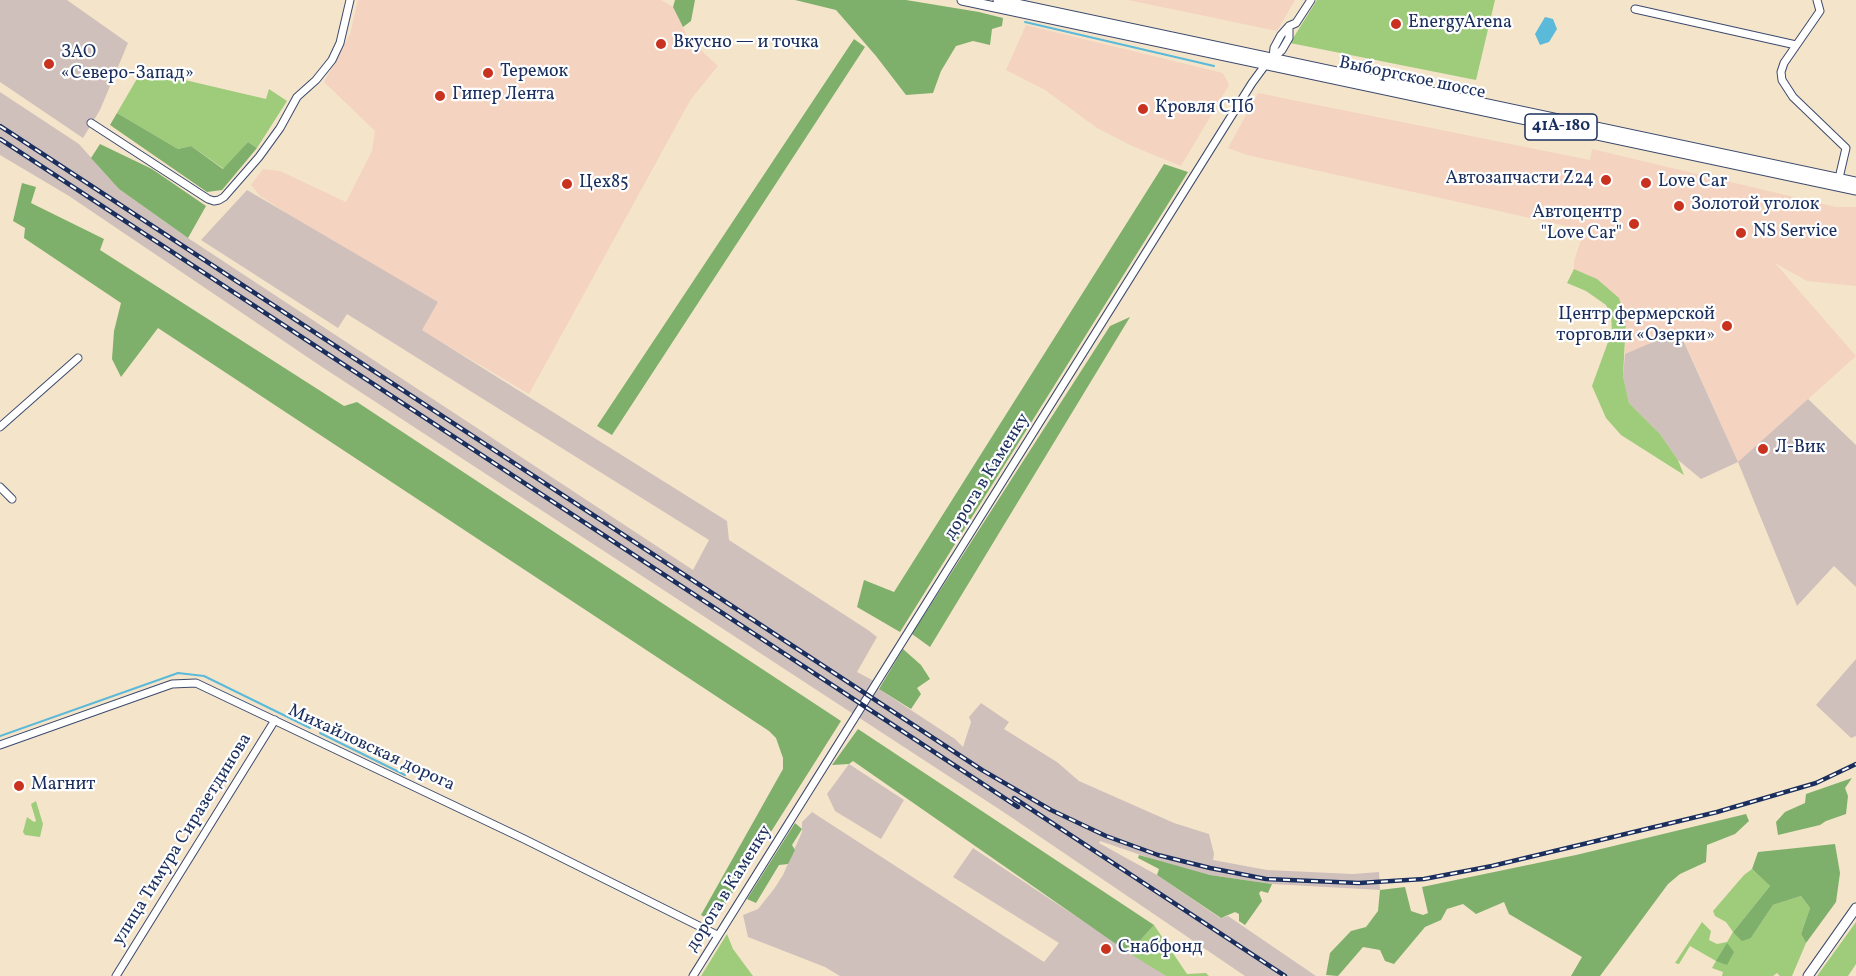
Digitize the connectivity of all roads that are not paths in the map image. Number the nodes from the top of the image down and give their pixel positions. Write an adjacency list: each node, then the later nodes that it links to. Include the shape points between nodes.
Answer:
1 (350, 0): 9 (street, via 332,60 297,96 260,157 219,200 208,199)
2 (962, 0): 8 (main road, Выборгское шоссе / 41А-180)
3 (998, 0): 8 (main road, Выборгское шоссе / 41А-180)
4 (1311, 0): 8 (street, дорога в Каменку, via 1296,23 1289,26 1282,50)
5 (1817, 0): 7 (street, via 1820,11)
6 (1635, 9): 7 (street)
7 (1796, 45): 10 (street, via 1784,63 1782,80 1793,98 1846,148)
8 (1269, 61): 10 (main road, Выборгское шоссе / 41А-180); 12 (main road, Выборгское шоссе / 41А-180); 20 (street, дорога в Каменку)
9 (91, 123)
10 (1839, 178): 11 (main road, Выборгское шоссе / 41А-180)
11 (1856, 182)
12 (1856, 190)
13 (78, 358): 14 (street)
14 (0, 427)
15 (0, 487): 16 (street)
16 (12, 499)
17 (275, 720): 18 (street, Михайловская дорога, via 196,683 172,684); 20 (street, Михайловская дорога); 21 (street, улица Тимура Сиразетдинова)
18 (0, 745)
19 (1856, 908): 23 (main road)
20 (717, 935): 22 (street, дорога в Каменку)
21 (116, 976)
22 (693, 976)
23 (1808, 976)

